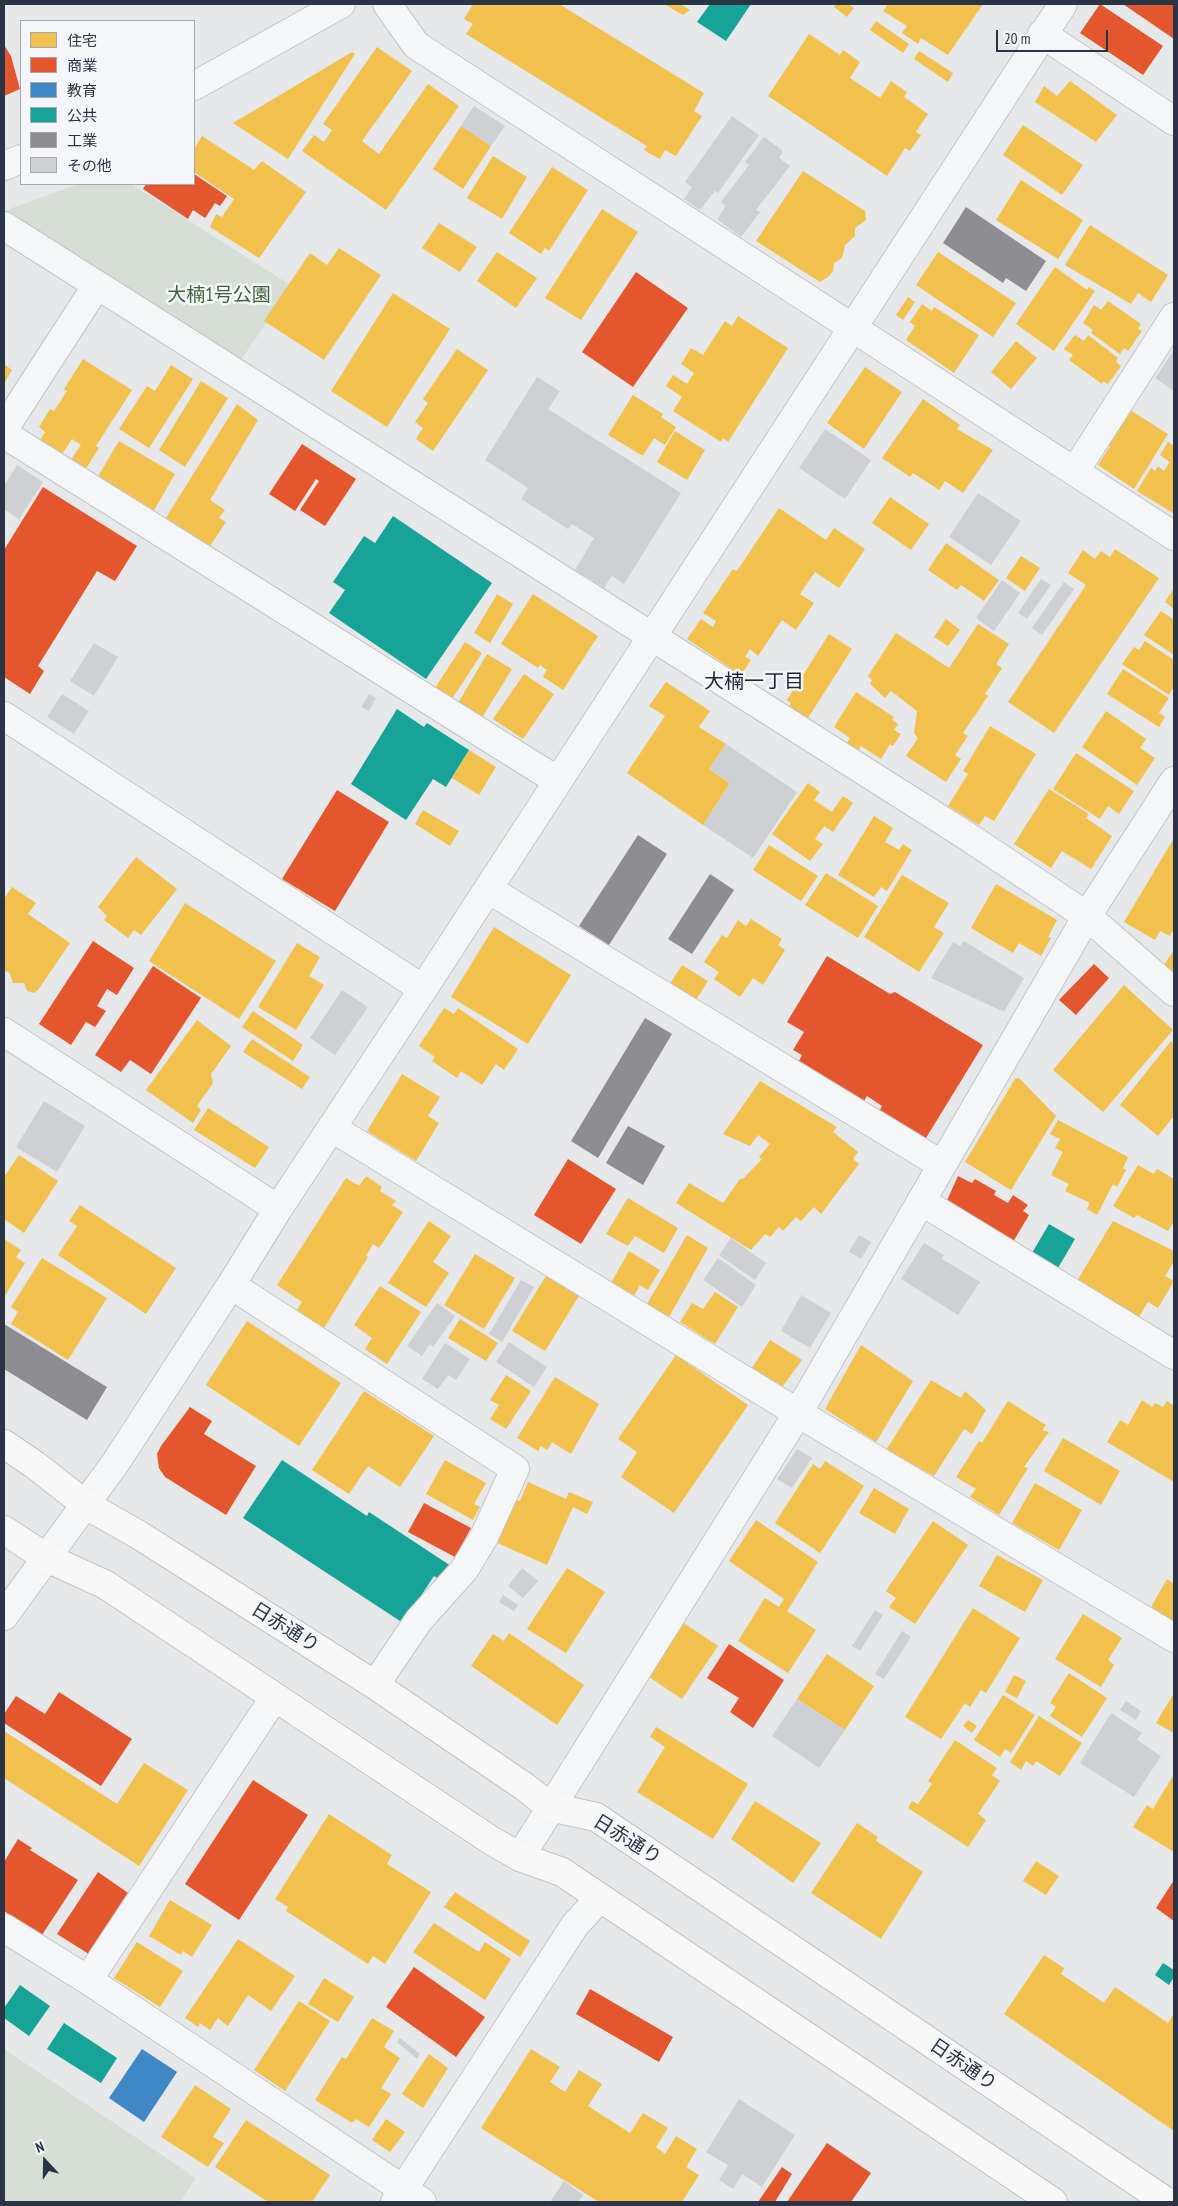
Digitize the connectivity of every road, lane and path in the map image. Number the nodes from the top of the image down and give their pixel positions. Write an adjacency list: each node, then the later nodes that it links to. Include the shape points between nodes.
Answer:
1 (342, 4): 5 (street)
2 (387, 4): 12 (street, via 416,45)
3 (1063, 4): 4 (street)
4 (1042, 34): 6 (street); 12 (street)
5 (195, 85)
6 (1174, 121)
7 (20, 159): 8 (street)
8 (4, 166)
9 (4, 226): 10 (street)
10 (97, 285): 13 (street); 17 (street)
11 (1174, 317): 15 (street)
12 (853, 329): 15 (street); 17 (street)
13 (4, 429)
14 (4, 434): 19 (street)
15 (1075, 471): 16 (street)
16 (1174, 536)
17 (652, 638): 19 (street); 22 (street)
18 (4, 716): 23 (street)
19 (558, 781): 21 (street)
20 (1174, 781): 22 (street)
21 (488, 889): 23 (street); 27 (street)
22 (1088, 916): 24 (street); 27 (street)
23 (423, 989): 26 (street)
24 (1174, 992)
25 (4, 1032): 29 (street)
26 (332, 1128): 29 (street); 32 (street)
27 (942, 1165): 28 (street)
28 (922, 1201): 31 (street); 32 (street)
29 (278, 1209): 30 (street)
30 (231, 1285): 34 (street); 39 (street, via 515,1469 484,1537 464,1570 419,1620)
31 (1174, 1355)
32 (798, 1413): 38 (street); 41 (street)
33 (4, 1444): 34 (main road, 日赤通り)
34 (86, 1504): 36 (street); 39 (main road, 日赤通り)
35 (4, 1530): 36 (main road)
36 (46, 1557): 37 (street); 40 (main road, via 106,1586)
37 (4, 1616)
38 (1174, 1638)
39 (375, 1685): 41 (main road, 日赤通り)
40 (274, 1698): 42 (main road, via 492,1841); 45 (street)
41 (550, 1807): 42 (street); 48 (main road, 日赤通り, via 596,1817)
42 (520, 1856): 43 (main road, via 562,1872)
43 (599, 1899): 46 (street, via 575,1925); 47 (main road)
44 (4, 1928): 45 (street)
45 (88, 1980): 46 (street)
46 (407, 2198)
47 (1053, 2202)
48 (1167, 2202)

